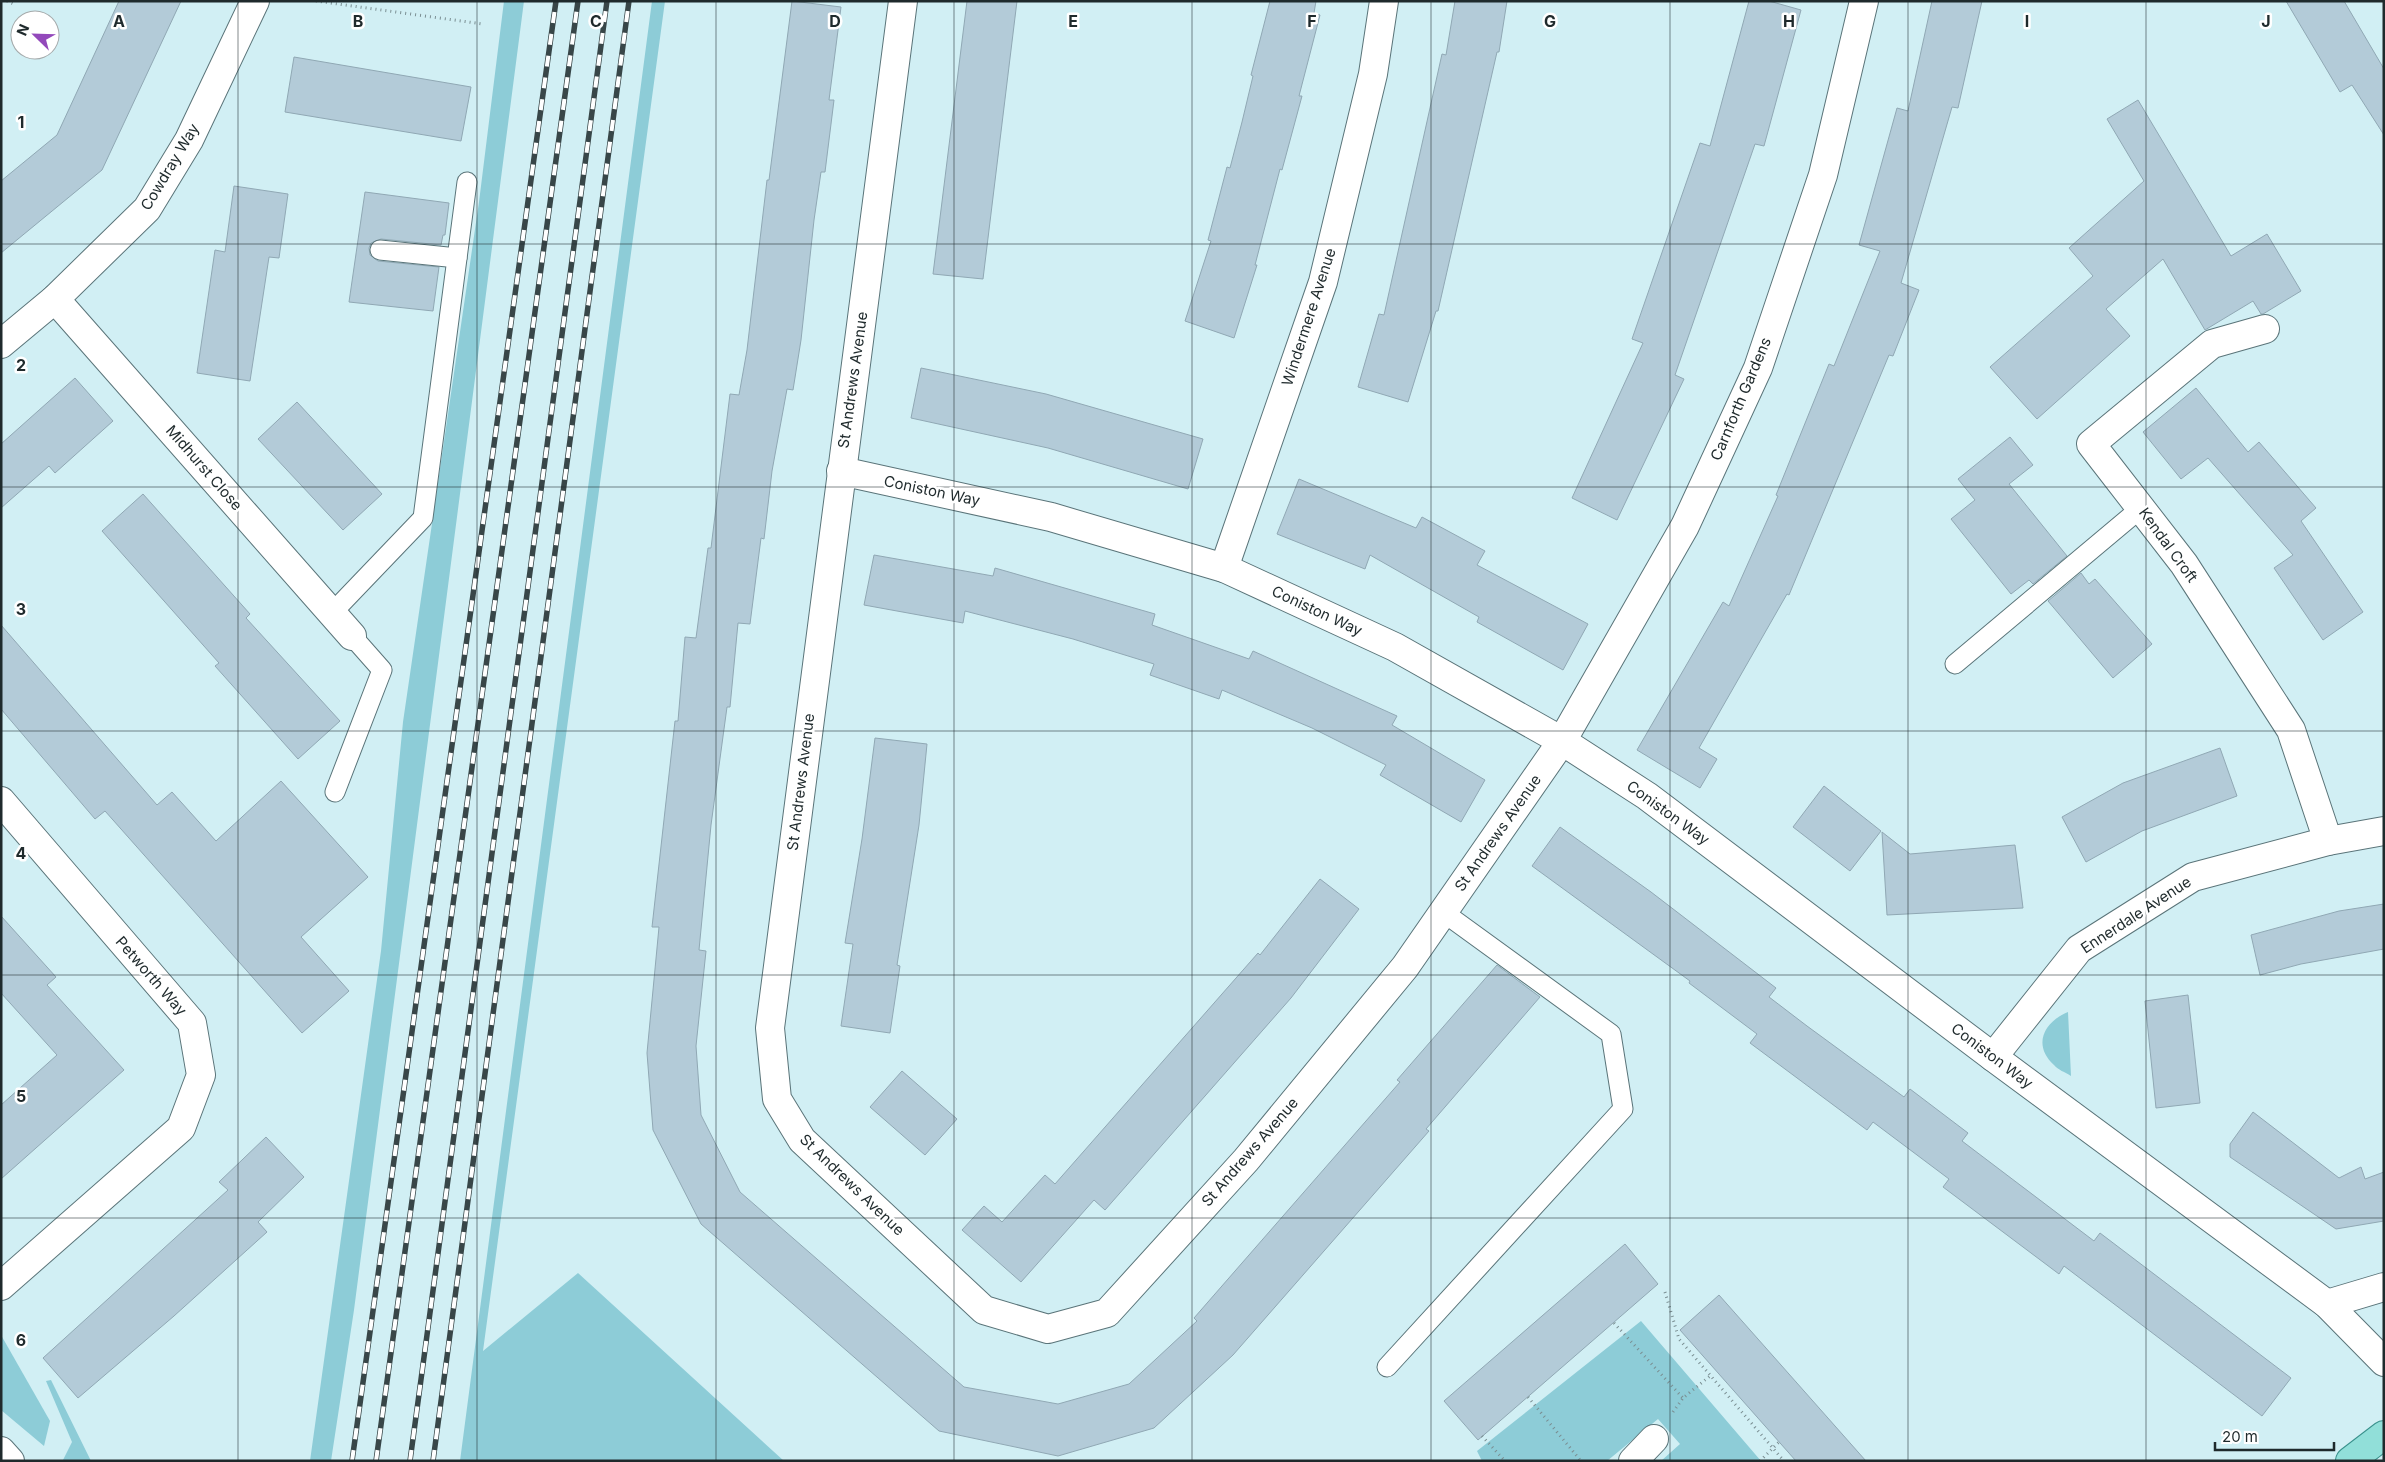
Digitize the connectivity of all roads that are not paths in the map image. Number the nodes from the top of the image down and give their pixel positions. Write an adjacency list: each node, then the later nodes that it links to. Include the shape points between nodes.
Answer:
1 (254, 1): 8 (street, Cowdray Way, via 189,140 147,209)
2 (903, 1): 11 (street, St Andrews Avenue)
3 (1384, 1): 13 (street, Windermere Avenue, via 1373,74 1323,282)
4 (1864, 1): 17 (street, Carnforth Gardens, via 1823,174 1758,368 1685,526)
5 (468, 182): 7 (lane)
6 (380, 250): 7 (lane)
7 (457, 258): 14 (lane, via 423,518)
8 (55, 299): 10 (street, Cowdray Way); 14 (street, Midhurst Close)
9 (2264, 329): 12 (street, Kendal Croft, via 2212,344 2090,444)
10 (1, 344)
11 (841, 471): 13 (street, Coniston Way, via 1052,517); 22 (street, St Andrews Avenue, via 770,1028 777,1099 802,1140 984,1310 1048,1329 1107,1313 1246,1160 1405,967)
12 (2141, 508): 16 (lane); 21 (street, Kendal Croft, via 2184,564 2291,730)
13 (1224, 568): 17 (street, Coniston Way, via 1395,647)
14 (332, 613): 15 (street, Midhurst Close)
15 (352, 636): 18 (lane, via 382,670)
16 (1955, 664)
17 (1562, 741): 22 (street, St Andrews Avenue); 23 (street, Coniston Way, via 1647,796)
18 (335, 792)
19 (1, 801): 24 (street, Petworth Way, via 192,1023 201,1075 181,1128)
20 (2384, 831): 21 (street, Ennerdale Avenue)
21 (2328, 841): 23 (street, Ennerdale Avenue, via 2192,877 2080,949)
22 (1444, 912): 28 (lane, via 1611,1034 1623,1108)
23 (1993, 1057): 26 (street, Coniston Way)
24 (1, 1286)
25 (2384, 1287): 26 (street)
26 (2327, 1304): 27 (street, Coniston Way)
27 (2384, 1362)
28 (1388, 1367)
29 (2384, 1435): 34 (main road)
30 (1654, 1439): 33 (street)
31 (1, 1451): 32 (street)
32 (10, 1461)
33 (1633, 1461)
34 (2350, 1461)

